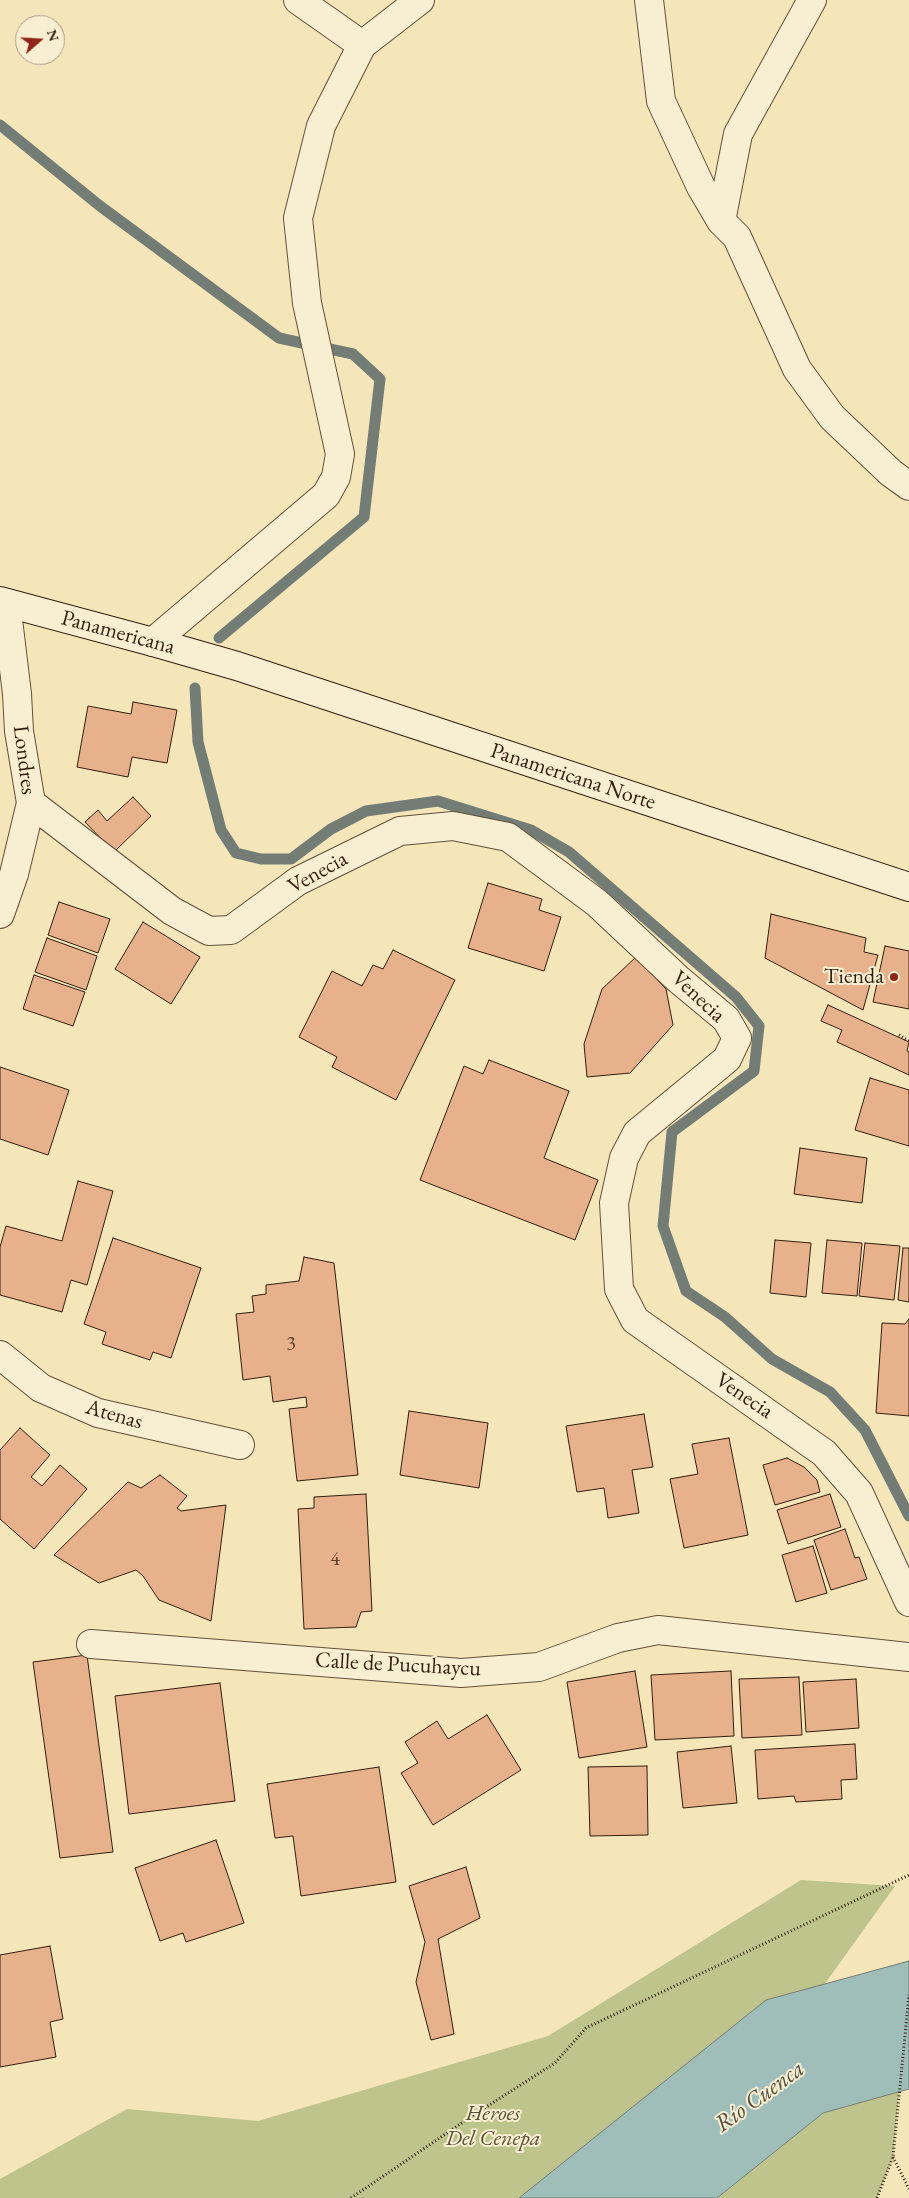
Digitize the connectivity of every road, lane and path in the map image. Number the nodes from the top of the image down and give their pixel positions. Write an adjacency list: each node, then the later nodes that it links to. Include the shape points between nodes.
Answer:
1 (298, 0): 5 (street)
2 (420, 0): 5 (street)
3 (649, 0): 6 (street, via 661,100 701,187)
4 (812, 0): 6 (street, via 738,134)
5 (362, 45): 9 (street, via 321,126 298,218 306,303 340,454 336,477 326,495)
6 (721, 221): 7 (street, via 737,238 797,369 832,417)
7 (909, 486)
8 (3, 602): 9 (street, Panamericana); 11 (street, Londres)
9 (153, 642): 10 (street, Panamericana)
10 (236, 666): 12 (street, Panamericana Norte)
11 (31, 803): 13 (street, Londres, via 14,874); 18 (street, Venecia, via 172,912 209,932 231,930 298,881 400,831 453,826 508,837 597,903 726,1019 737,1038 727,1059 638,1133 624,1158 614,1203 619,1289 635,1320 824,1453 859,1493)
12 (909, 887)
13 (0, 914)
14 (899, 1035): 15 (path)
15 (909, 1041)
16 (0, 1355): 17 (street, Atenas, via 41,1388 98,1414)
17 (240, 1445)
18 (909, 1602)
19 (91, 1644): 20 (street, Calle de Pucuhaycu, via 461,1673 539,1667 618,1638 658,1630)
20 (909, 1657)
21 (909, 1875): 25 (path, via 586,2028 555,2063)
22 (909, 1995): 23 (path)
23 (893, 2157): 24 (path); 26 (path)
24 (909, 2189)
25 (351, 2198)
26 (877, 2198)

